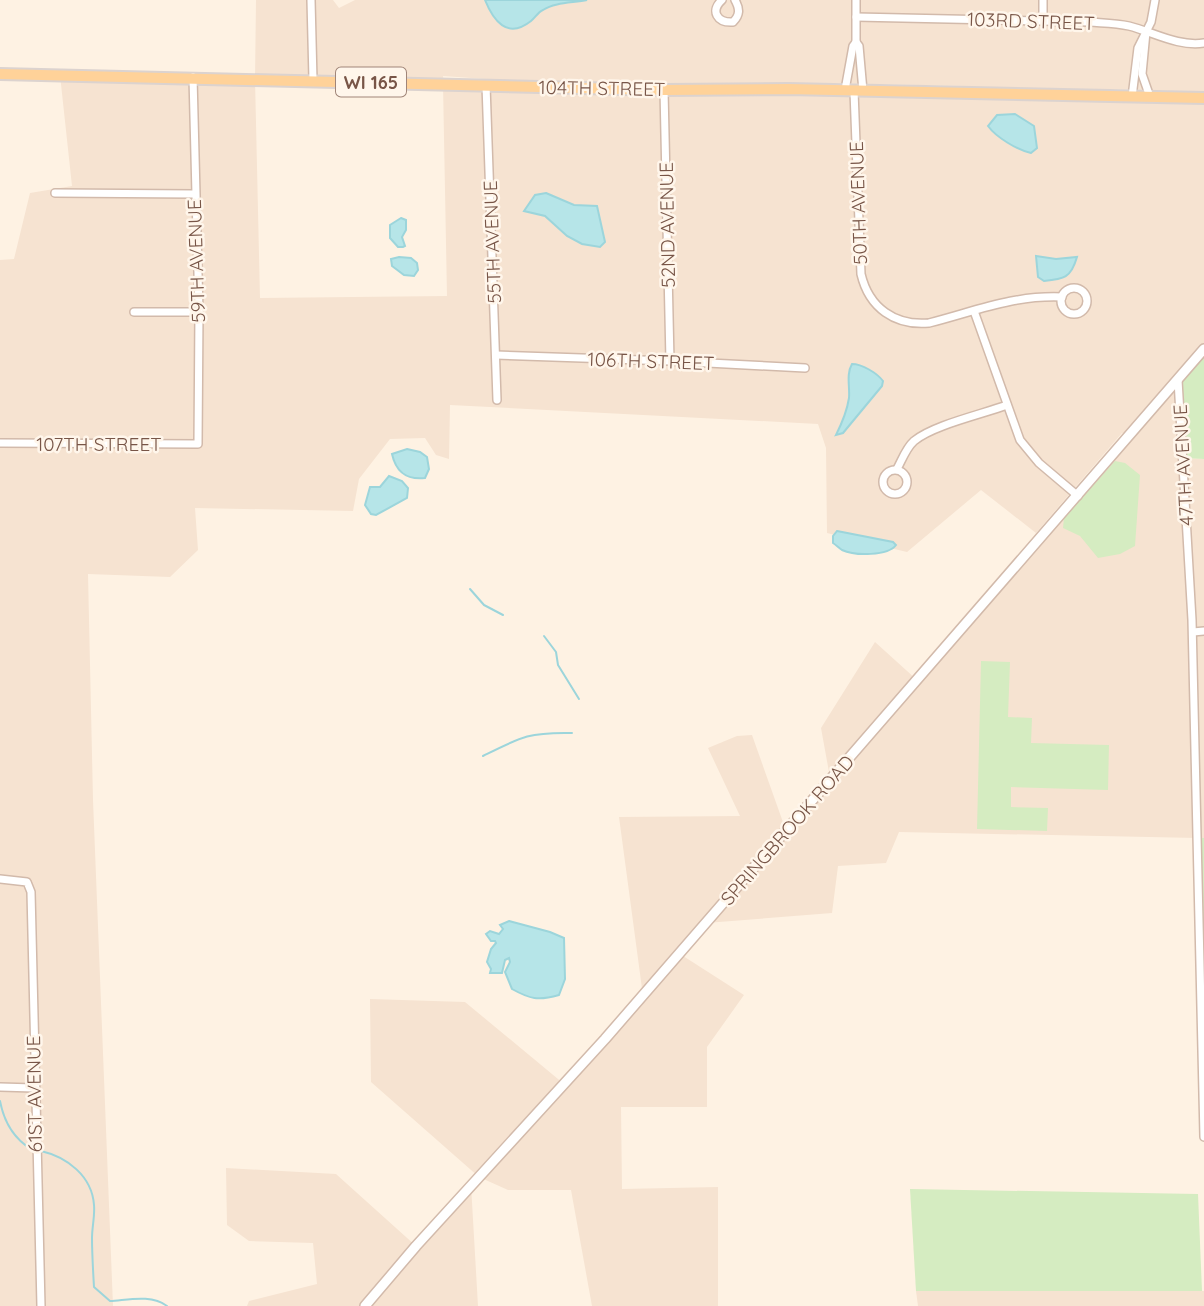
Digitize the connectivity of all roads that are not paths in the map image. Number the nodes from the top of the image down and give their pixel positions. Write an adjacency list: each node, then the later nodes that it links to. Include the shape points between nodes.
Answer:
1 (311, 0): 14 (street)
2 (722, 0): 3 (street, via 715,13 725,23 738,17)
3 (735, 0)
4 (856, 0): 7 (street)
5 (1043, 0): 8 (street)
6 (1155, 0): 9 (street)
7 (856, 17): 8 (street, 103RD STREET); 10 (street)
8 (1042, 20): 9 (street, 103RD STREET, via 1127,25)
9 (1146, 31): 11 (street, 103RD STREET, via 1184,43); 18 (street, via 1136,57); 19 (street, via 1142,74)
10 (856, 42): 17 (street); 17 (street)
11 (1204, 43)
12 (0, 74): 13 (main road, 104TH STREET / WI 165)
13 (192, 77): 14 (main road, 104TH STREET / WI 165); 22 (street, 59TH AVENUE)
14 (313, 80): 15 (main road, 104TH STREET / WI 165)
15 (486, 85): 16 (main road, 104TH STREET / WI 165); 28 (street, 55TH AVENUE)
16 (664, 90): 17 (main road, 104TH STREET / WI 165); 29 (street, 52ND AVENUE)
17 (854, 91): 18 (main road, 104TH STREET / WI 165); 24 (street, 50TH AVENUE, via 863,283 872,300 887,315 918,324)
18 (1132, 97): 19 (main road, 104TH STREET / WI 165)
19 (1150, 97): 20 (main road, 104TH STREET / WI 165)
20 (1204, 98)
21 (55, 192): 22 (street)
22 (194, 194): 26 (street, 59TH AVENUE)
23 (1062, 297): 24 (street, via 1032,296)
24 (974, 311): 33 (street)
25 (134, 312): 26 (street)
26 (199, 312): 35 (street, 59TH AVENUE)
27 (1204, 349): 31 (street, SPRINGBROOK ROAD)
28 (496, 355): 29 (street, 106TH STREET); 32 (street, 55TH AVENUE)
29 (670, 361): 30 (street, 106TH STREET)
30 (805, 368)
31 (1178, 380): 37 (street, SPRINGBROOK ROAD); 39 (street, 47TH AVENUE)
32 (497, 400)
33 (1007, 405): 36 (street, via 915,441); 37 (street, via 1020,440)
34 (0, 443): 35 (street, 107TH STREET)
35 (198, 444)
36 (897, 470)
37 (1078, 496): 46 (street, SPRINGBROOK ROAD, via 606,1039)
38 (1204, 631): 39 (street)
39 (1193, 632): 43 (street, 47TH AVENUE)
40 (0, 879): 42 (street, 61ST AVENUE, via 27,882 31,892)
41 (0, 1087): 42 (street)
42 (34, 1088): 45 (street, 61ST AVENUE)
43 (1204, 1126): 44 (street, 47TH AVENUE)
44 (1204, 1137)
45 (41, 1306)
46 (365, 1306)

